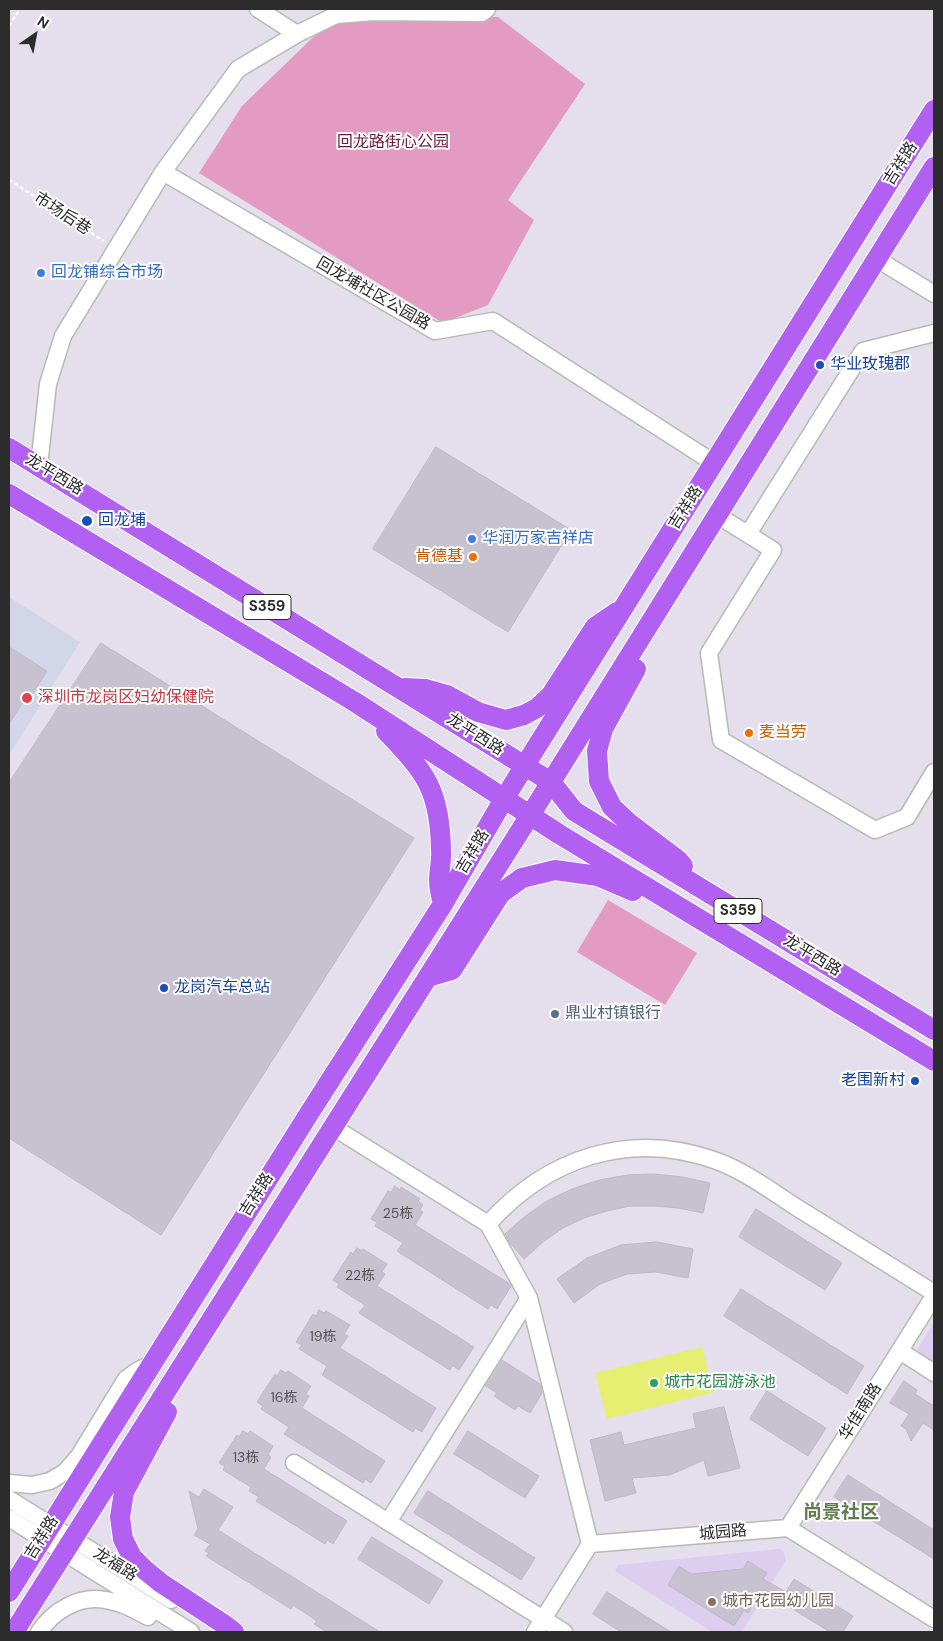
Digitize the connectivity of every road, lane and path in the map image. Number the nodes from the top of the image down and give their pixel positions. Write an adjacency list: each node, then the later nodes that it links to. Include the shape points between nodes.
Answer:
1 (20, 9): 4 (path)
2 (258, 9): 5 (street)
3 (487, 9): 5 (street, via 482,13 336,15)
4 (9, 26)
5 (297, 34): 8 (street, via 238,70)
6 (934, 110): 15 (main road, 吉祥路)
7 (934, 167): 11 (main road, 吉祥路)
8 (163, 172): 10 (street); 15 (street, 回龙埔社区公园路, via 435,331 493,322)
9 (9, 180): 10 (path, 市场后巷)
10 (116, 249): 16 (street, via 62,336 48,384)
11 (877, 259): 12 (street); 18 (main road, 吉祥路)
12 (934, 294)
13 (934, 333): 19 (street, via 863,351)
14 (9, 448): 16 (main road, 龙平西路 / S359)
15 (714, 463): 20 (main road, 吉祥路)
16 (40, 466): 22 (main road, 龙平西路 / S359)
17 (9, 494): 23 (main road, 龙平西路 / S359)
18 (717, 516): 19 (street); 21 (main road, 吉祥路)
19 (748, 534): 25 (street, via 773,550 709,653 721,740 875,830 908,817)
20 (624, 608): 22 (main road, via 595,627 551,695 524,715 506,720 478,712 447,695 426,689); 24 (main road, 吉祥路)
21 (650, 624): 26 (main road, 吉祥路); 29 (main road, via 643,655 603,729 597,751 599,781 612,807 678,860)
22 (398, 688): 24 (main road, 龙平西路 / S359)
23 (355, 702): 27 (main road, 龙平西路 / S359); 30 (main road, via 411,758 431,787 439,815)
24 (525, 766): 26 (main road, 龙平西路 / S359); 27 (main road, 吉祥路)
25 (934, 772)
26 (551, 782): 28 (main road, 吉祥路); 29 (main road, 龙平西路 / S359, via 574,811)
27 (504, 799): 28 (main road, 龙平西路 / S359); 30 (main road, 吉祥路)
28 (530, 815): 31 (main road, 龙平西路 / S359); 32 (main road, 吉祥路)
29 (702, 889): 33 (main road, 龙平西路 / S359)
30 (442, 904): 40 (main road, 吉祥路)
31 (692, 915): 32 (main road, via 598,876 554,870 522,878 501,893 452,970); 34 (main road, 龙平西路 / S359)
32 (428, 977): 35 (main road, 吉祥路)
33 (934, 1030)
34 (934, 1061)
35 (333, 1127): 36 (street); 42 (main road, 吉祥路)
36 (488, 1224): 37 (street, via 517,1194 570,1163 630,1149 673,1150 734,1168); 38 (street)
37 (934, 1295): 39 (street, 华佳南路)
38 (529, 1298): 47 (street); 50 (street)
39 (900, 1351): 41 (street); 48 (street, 华佳南路)
40 (151, 1364): 44 (street, via 126,1379 79,1456 65,1472 50,1481 32,1485); 49 (main road, 吉祥路)
41 (934, 1373)
42 (173, 1380): 51 (main road, 吉祥路); 59 (main road, via 175,1392 170,1407 124,1492 120,1517 123,1539 132,1557 145,1570)
43 (294, 1463): 47 (street)
44 (9, 1483)
45 (9, 1499): 49 (street, 龙福路)
46 (9, 1518): 49 (street, 龙福路)
47 (388, 1522): 54 (street)
48 (788, 1528): 50 (street, 城园路); 53 (street)
49 (46, 1532): 51 (street, 龙福路); 52 (main road, 吉祥路)
50 (590, 1544): 54 (street)
51 (69, 1546): 55 (main road, 吉祥路); 57 (street, 龙福路); 58 (street, 龙福路)
52 (9, 1592)
53 (934, 1619)
54 (539, 1626): 60 (street)
55 (14, 1632)
56 (39, 1632): 57 (street, via 57,1612 78,1601 104,1599)
57 (191, 1632)
58 (222, 1632)
59 (234, 1632)
60 (564, 1632)

